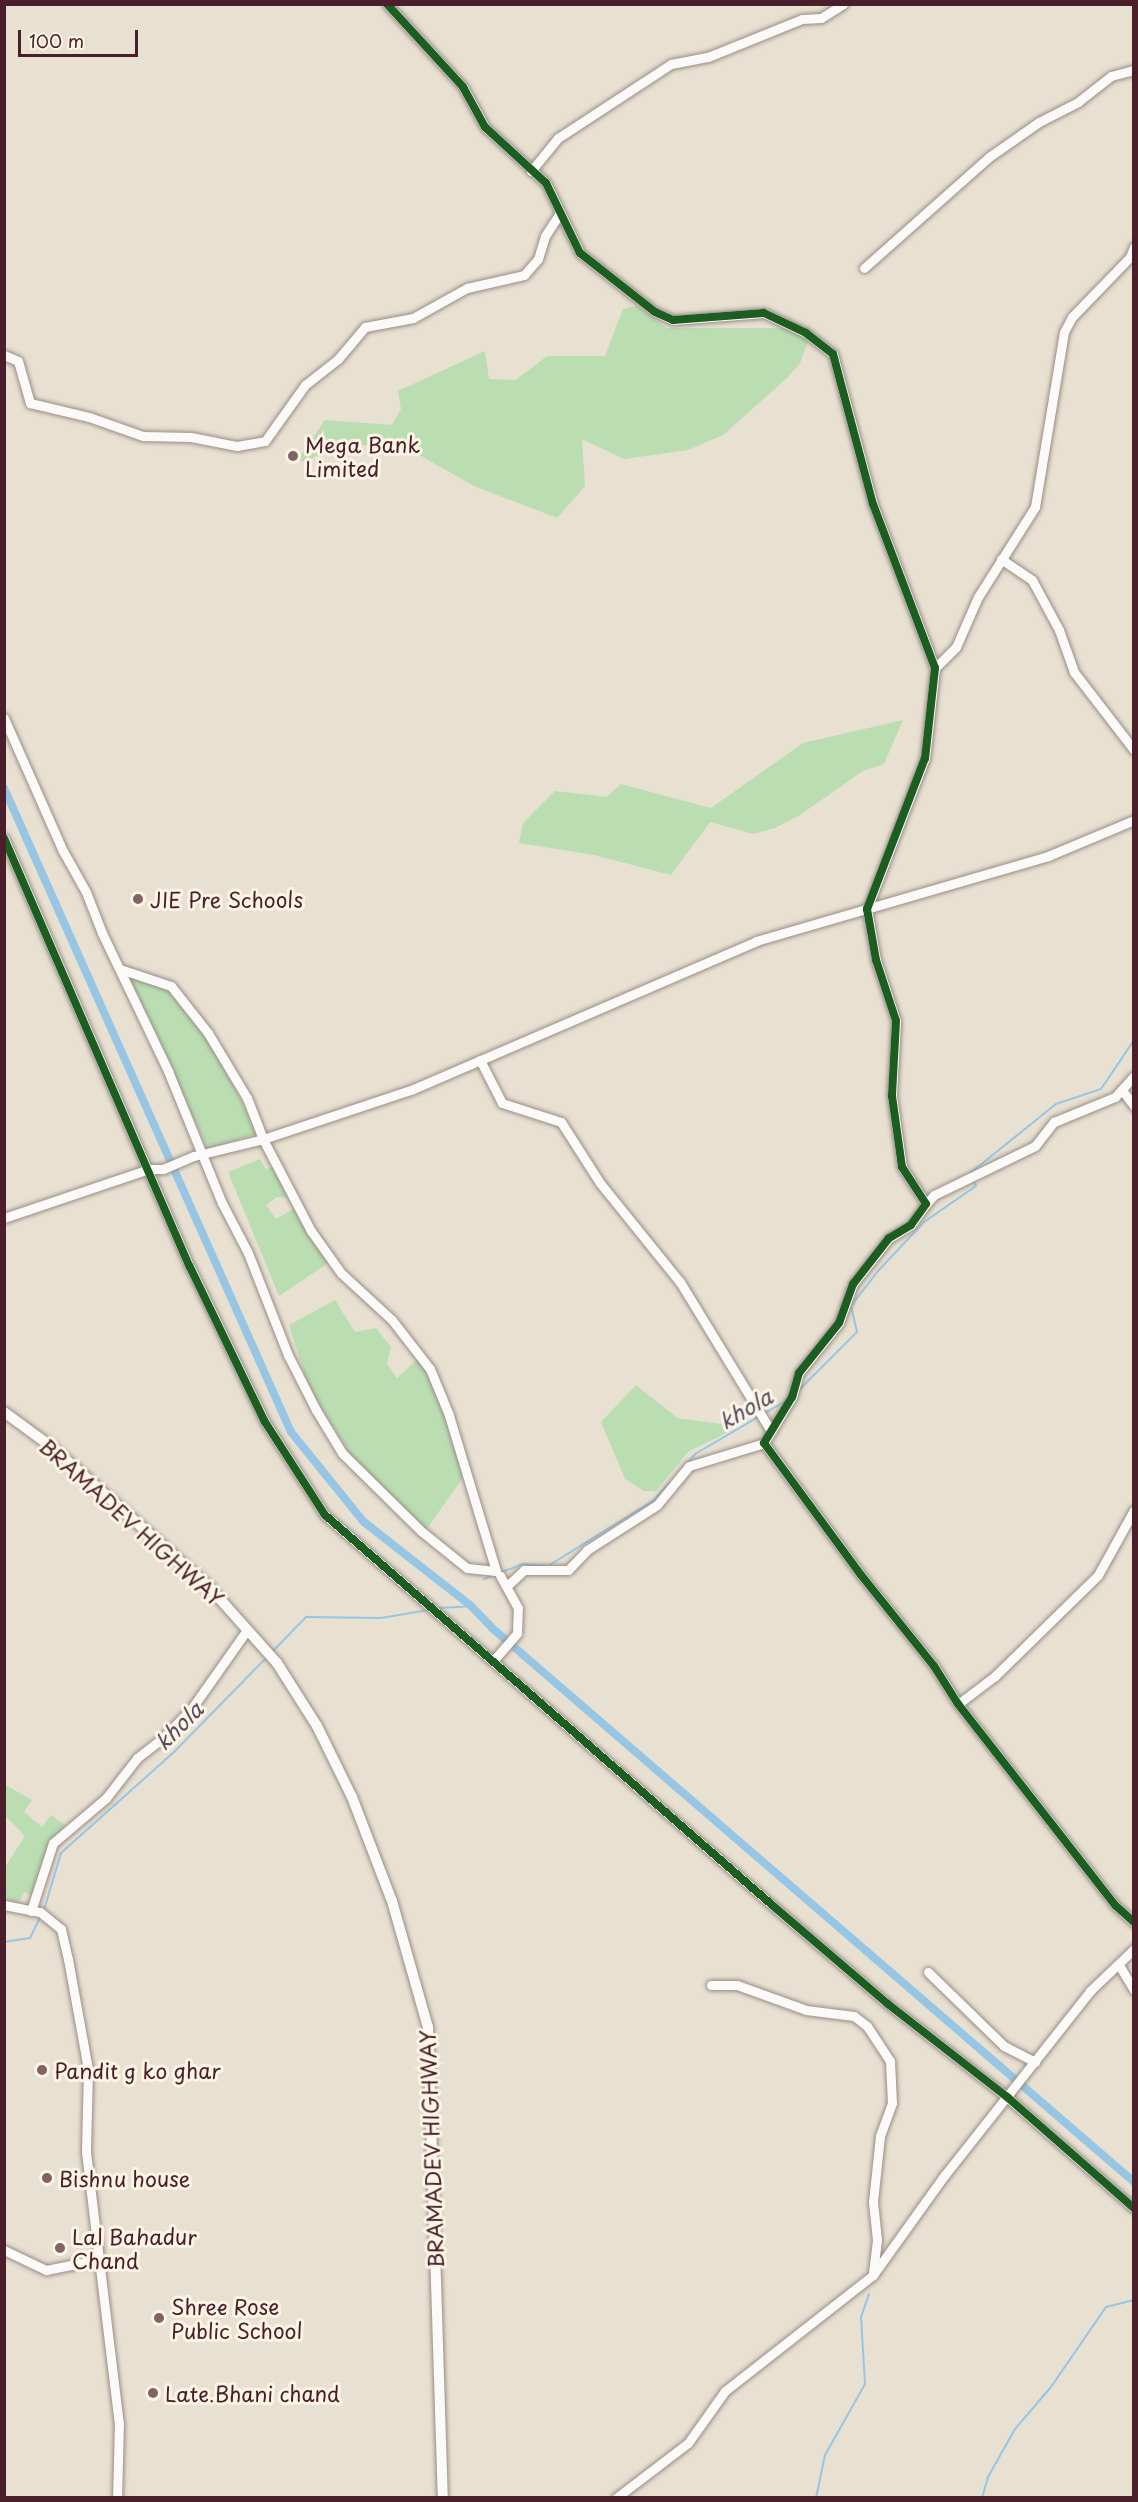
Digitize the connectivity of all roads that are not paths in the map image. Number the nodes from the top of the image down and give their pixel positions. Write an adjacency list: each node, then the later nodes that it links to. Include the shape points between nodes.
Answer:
1 (387, 4): 4 (street, via 463,87 485,126)
2 (843, 4): 4 (street, via 821,18 802,19 708,57 671,64 558,138)
3 (1134, 69): 7 (street, via 1112,76 1078,102 1039,122 989,157)
4 (531, 171): 5 (street, via 546,183)
5 (560, 213): 8 (street, via 545,236 538,260 524,275 467,288 413,318 364,327 338,359 305,385 266,441 237,446 191,437 143,436 30,403 18,361); 10 (street, via 580,253 655,312 673,320 764,313 806,333 833,354 873,504)
6 (1134, 247): 9 (street, via 1130,257 1072,317 1064,332 1035,507)
7 (864, 268)
8 (4, 355)
9 (1001, 559): 10 (street, via 956,646); 12 (street, via 1032,580 1059,630 1074,672)
10 (935, 668): 15 (street, via 925,758)
11 (4, 718): 16 (street)
12 (1134, 750)
13 (1134, 820): 15 (street, via 1048,856)
14 (4, 838): 23 (street)
15 (867, 909): 17 (street, via 756,941); 24 (street, via 876,960 896,1021 892,1096 902,1167)
16 (120, 969): 21 (street, via 171,986 208,1034 242,1089); 22 (street)
17 (480, 1060): 21 (street, via 413,1089); 27 (street, via 502,1103 561,1122 600,1183 681,1282)
18 (1134, 1076): 19 (street)
19 (1122, 1090): 20 (street); 24 (street, via 1115,1097 1054,1122 1035,1146 934,1195)
20 (1134, 1106)
21 (263, 1139): 22 (street); 22 (street, via 311,1231 340,1273 392,1320 430,1370 449,1414 496,1571 467,1568 376,1490 342,1453 288,1355 248,1252)
22 (198, 1154): 23 (street, via 163,1169)
23 (148, 1169): 25 (street); 33 (street, via 190,1267 265,1422 325,1515)
24 (926, 1204): 27 (street, via 911,1226 889,1238 853,1284 839,1323 800,1373 792,1397)
25 (4, 1218)
26 (4, 1412): 32 (street, BRAMADEV HIGHWAY, via 53,1448 211,1589)
27 (771, 1431): 28 (street)
28 (764, 1443): 31 (street, via 689,1466 657,1505 587,1550 568,1570 524,1570); 34 (street, via 934,1666)
29 (1134, 1510): 34 (street, via 1092,1582 995,1676)
30 (500, 1576): 31 (street)
31 (508, 1585): 33 (street, via 518,1608 517,1633)
32 (247, 1630): 36 (street, via 192,1708 164,1738 137,1758 106,1798 53,1844); 50 (street, BRAMADEV HIGHWAY, via 277,1663 317,1726 352,1797 392,1901 428,2026)
33 (493, 1661): 44 (street, via 888,2004)
34 (958, 1704): 37 (street, via 1116,1906)
35 (4, 1905): 36 (street)
36 (30, 1911): 47 (street, via 40,1912 61,1929 68,1959 88,2069 86,2152)
37 (1134, 1922)
38 (1134, 1949): 39 (street)
39 (1119, 1965): 42 (street); 43 (street, via 1090,1991)
40 (928, 1972): 43 (street, via 1004,2046)
41 (711, 1985): 48 (street, via 737,1985 806,2010 854,2016 867,2026 890,2061 892,2103 880,2136 873,2202 877,2240)
42 (1134, 1990)
43 (1035, 2062): 44 (street)
44 (1007, 2097): 45 (street); 48 (street)
45 (1134, 2208)
46 (4, 2250): 47 (street, via 46,2270)
47 (100, 2259): 49 (street, via 119,2423)
48 (873, 2275): 51 (street, via 724,2391 688,2443)
49 (117, 2498)
50 (443, 2498)
51 (616, 2498)

